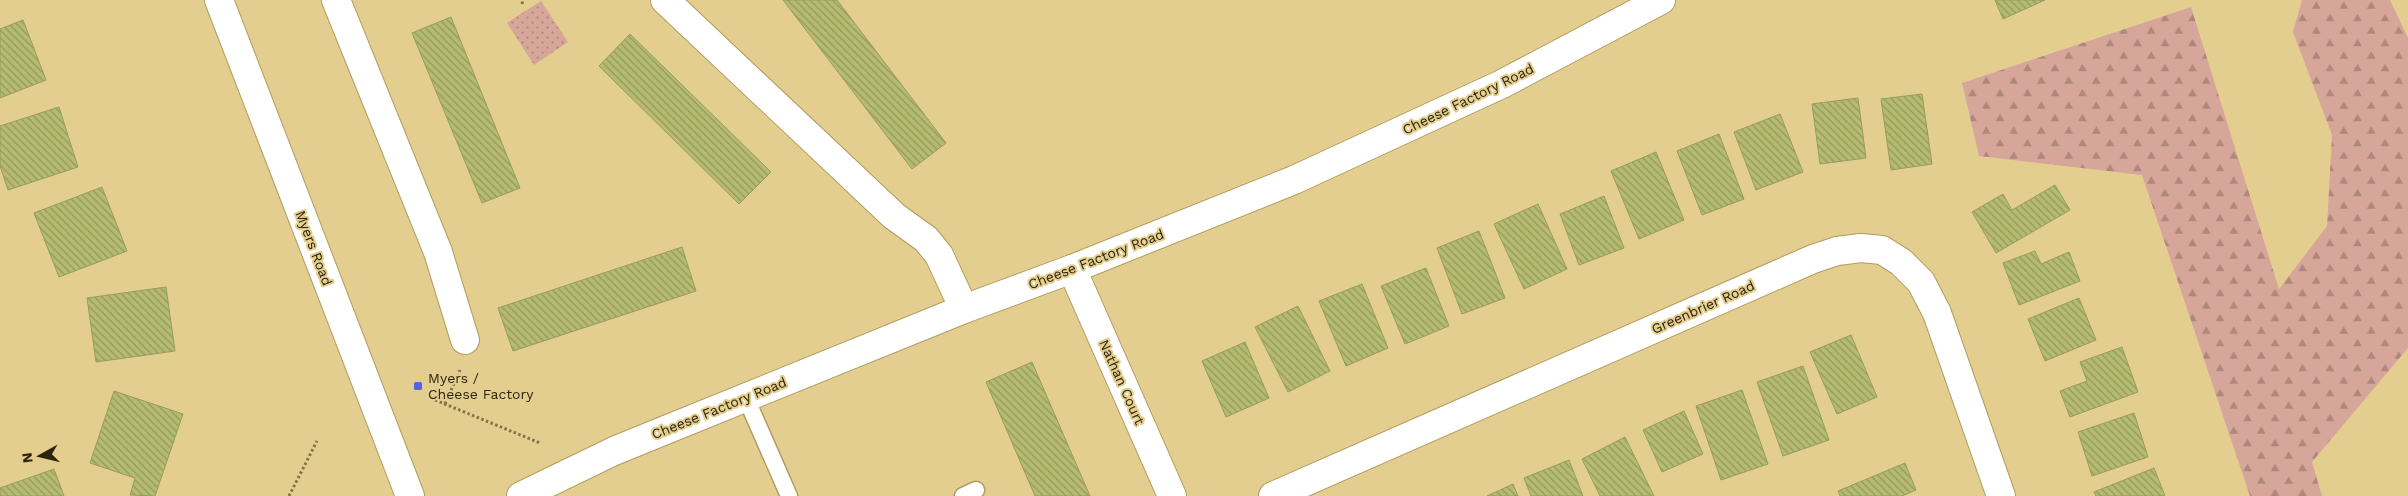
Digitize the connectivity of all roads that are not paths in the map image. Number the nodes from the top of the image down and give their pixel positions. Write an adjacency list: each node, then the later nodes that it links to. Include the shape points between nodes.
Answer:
1 (219, 0): 9 (street, Myers Road)
2 (336, 0): 7 (street, via 438,252)
3 (665, 0): 6 (street, via 881,204 926,239 939,255)
4 (1660, 0): 5 (street, Cheese Factory Road, via 1502,84 1386,138 1294,180)
5 (1072, 269): 6 (street, Cheese Factory Road); 12 (street, Nathan Court)
6 (964, 309): 8 (street, Cheese Factory Road)
7 (464, 340)
8 (746, 398): 10 (street, Cheese Factory Road, via 614,451); 11 (lane)
9 (410, 496)
10 (521, 496)
11 (789, 496)
12 (1172, 496)
13 (1273, 496): 14 (street, Greenbrier Road, via 1813,259 1861,248 1882,250 1901,262 1921,282 1937,313)
14 (2001, 496)

